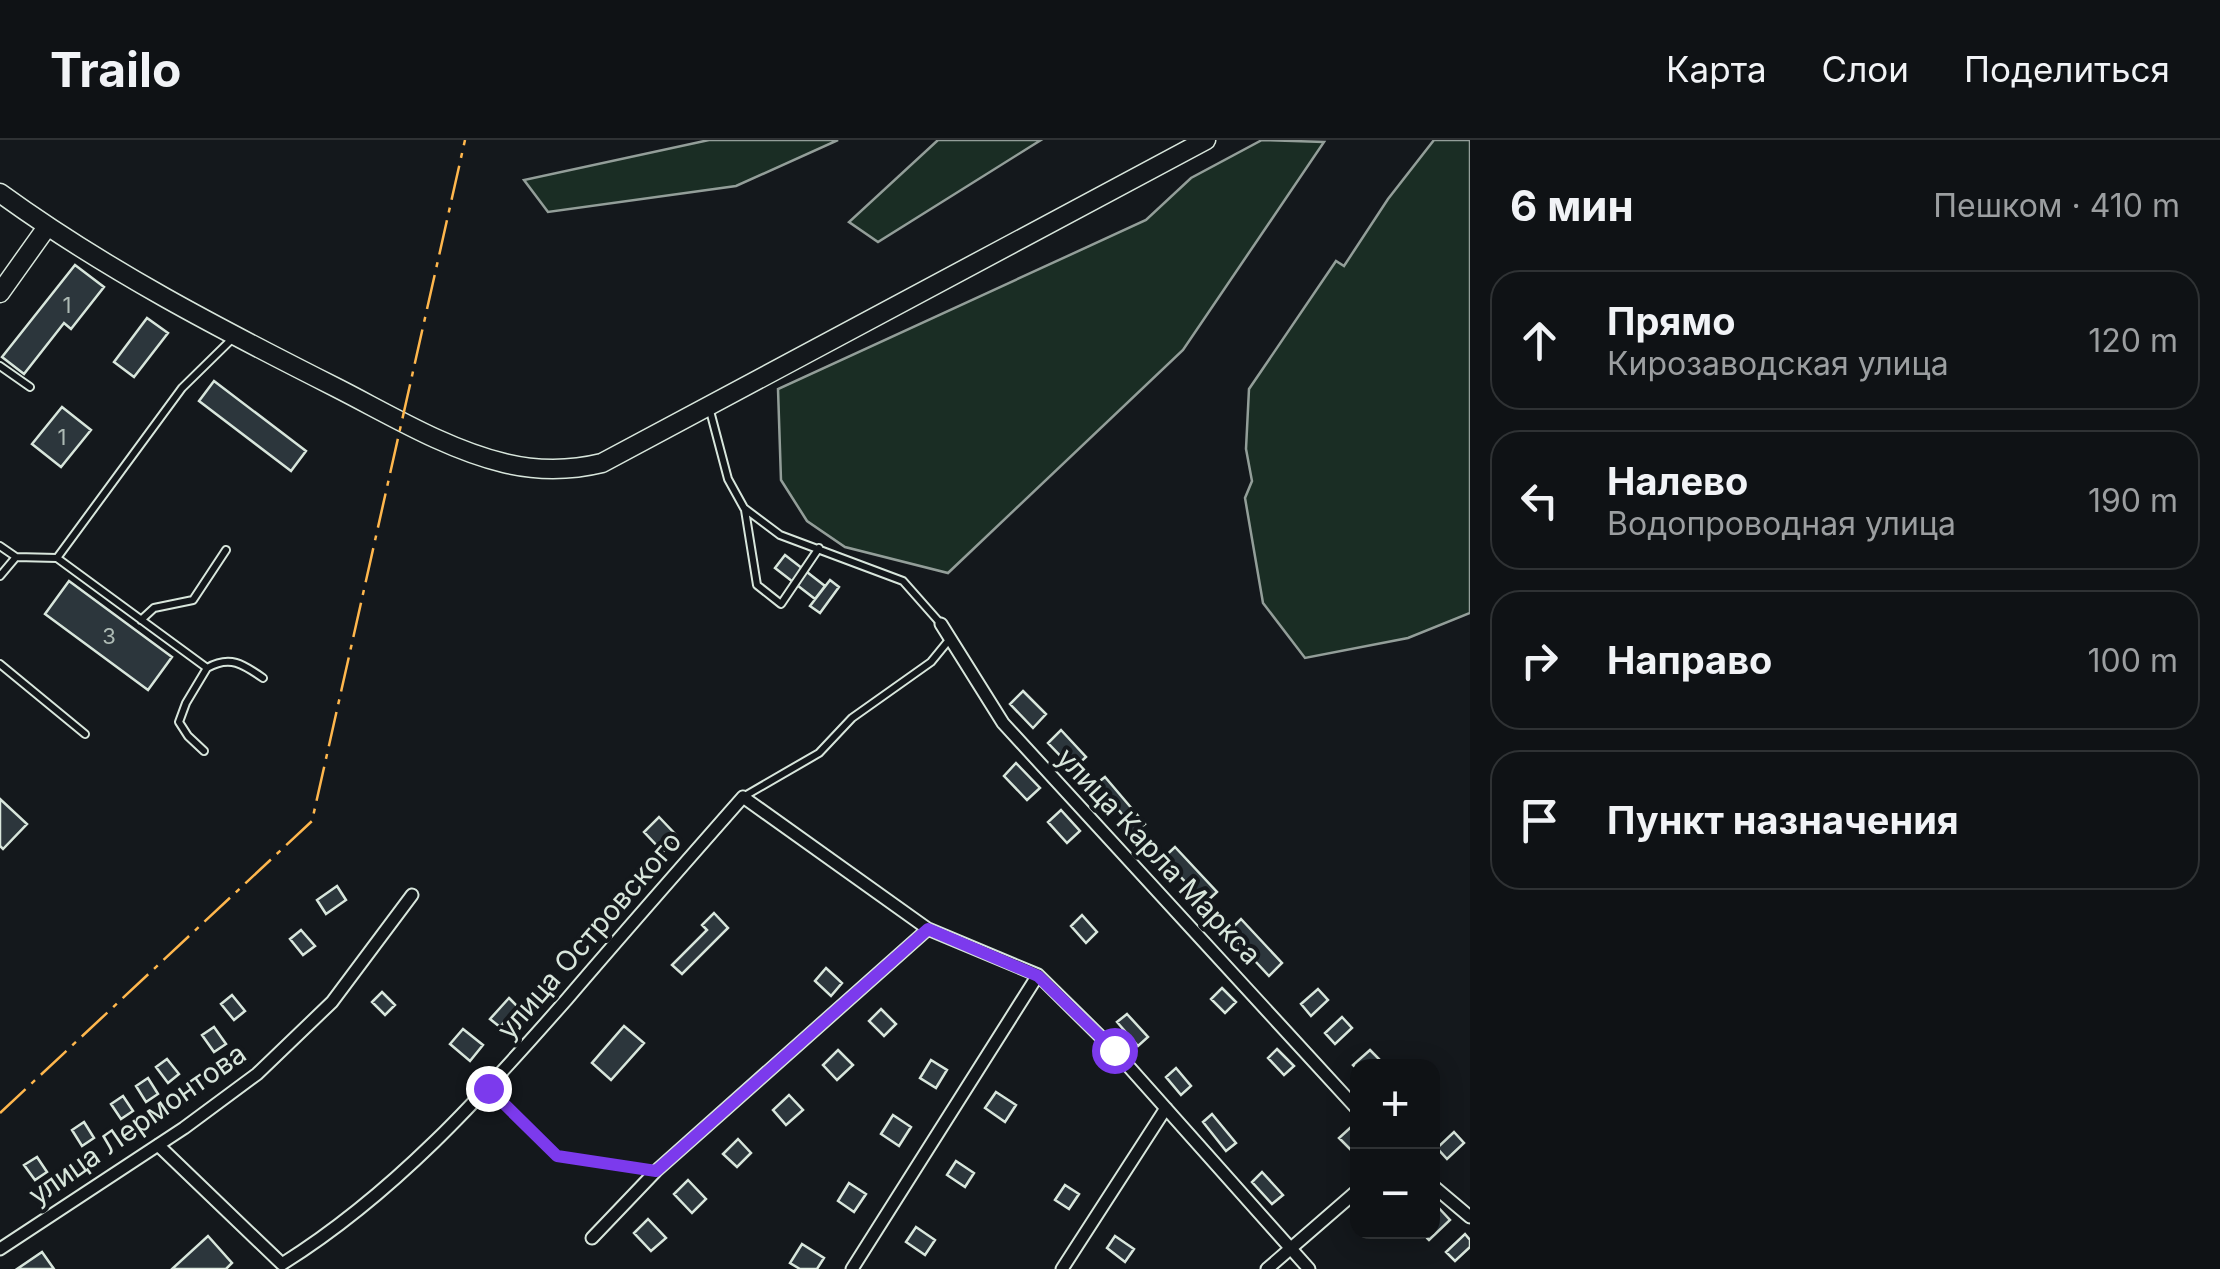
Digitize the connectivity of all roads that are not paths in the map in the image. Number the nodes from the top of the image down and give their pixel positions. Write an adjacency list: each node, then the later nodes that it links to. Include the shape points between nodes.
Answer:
1 (1206, 140): 8 (main road)
2 (0, 194): 3 (main road)
3 (47, 227): 4 (main road); 5 (main road)
4 (0, 293)
5 (235, 336): 8 (main road, via 412,426 534,469 602,463); 14 (lane, via 182,388)
6 (0, 366): 7 (lane)
7 (30, 387)
8 (708, 406): 9 (lane, via 728,479)
9 (744, 508): 11 (lane, via 780,535); 11 (lane, via 757,584 781,604)
10 (0, 546): 13 (lane)
11 (819, 548): 17 (lane, via 903,581)
12 (226, 550): 16 (lane, via 193,600 154,608)
13 (16, 558): 14 (lane); 15 (lane)
14 (57, 558): 16 (lane)
15 (0, 576)
16 (141, 620): 20 (lane)
17 (941, 624): 18 (street, улица Карла Маркса)
18 (950, 639): 24 (lane, via 819,753); 29 (street, улица Карла Маркса, via 1003,724)
19 (0, 664): 22 (lane)
20 (207, 668): 21 (lane, via 221,660 242,663); 23 (lane, via 178,722)
21 (263, 678)
22 (84, 734)
23 (204, 752)
24 (743, 797): 26 (street); 28 (street, улица Островского)
25 (412, 896): 31 (street, улица Лермонтова, via 332,1002 258,1074)
26 (928, 929): 27 (street); 32 (street)
27 (1038, 976): 30 (street); 39 (street)
28 (488, 1088): 31 (street, улица Островского, via 401,1175 282,1264); 32 (lane, via 557,1156)
29 (1350, 1101)
30 (1166, 1108): 37 (street); 40 (street)
31 (158, 1145): 38 (street, улица Лермонтова)
32 (656, 1171): 36 (street)
33 (1440, 1192): 35 (street)
34 (1350, 1197): 37 (street)
35 (1470, 1218)
36 (592, 1238)
37 (1290, 1248): 41 (street); 42 (street)
38 (0, 1249)
39 (852, 1269)
40 (1062, 1269)
41 (1267, 1269)
42 (1309, 1269)

